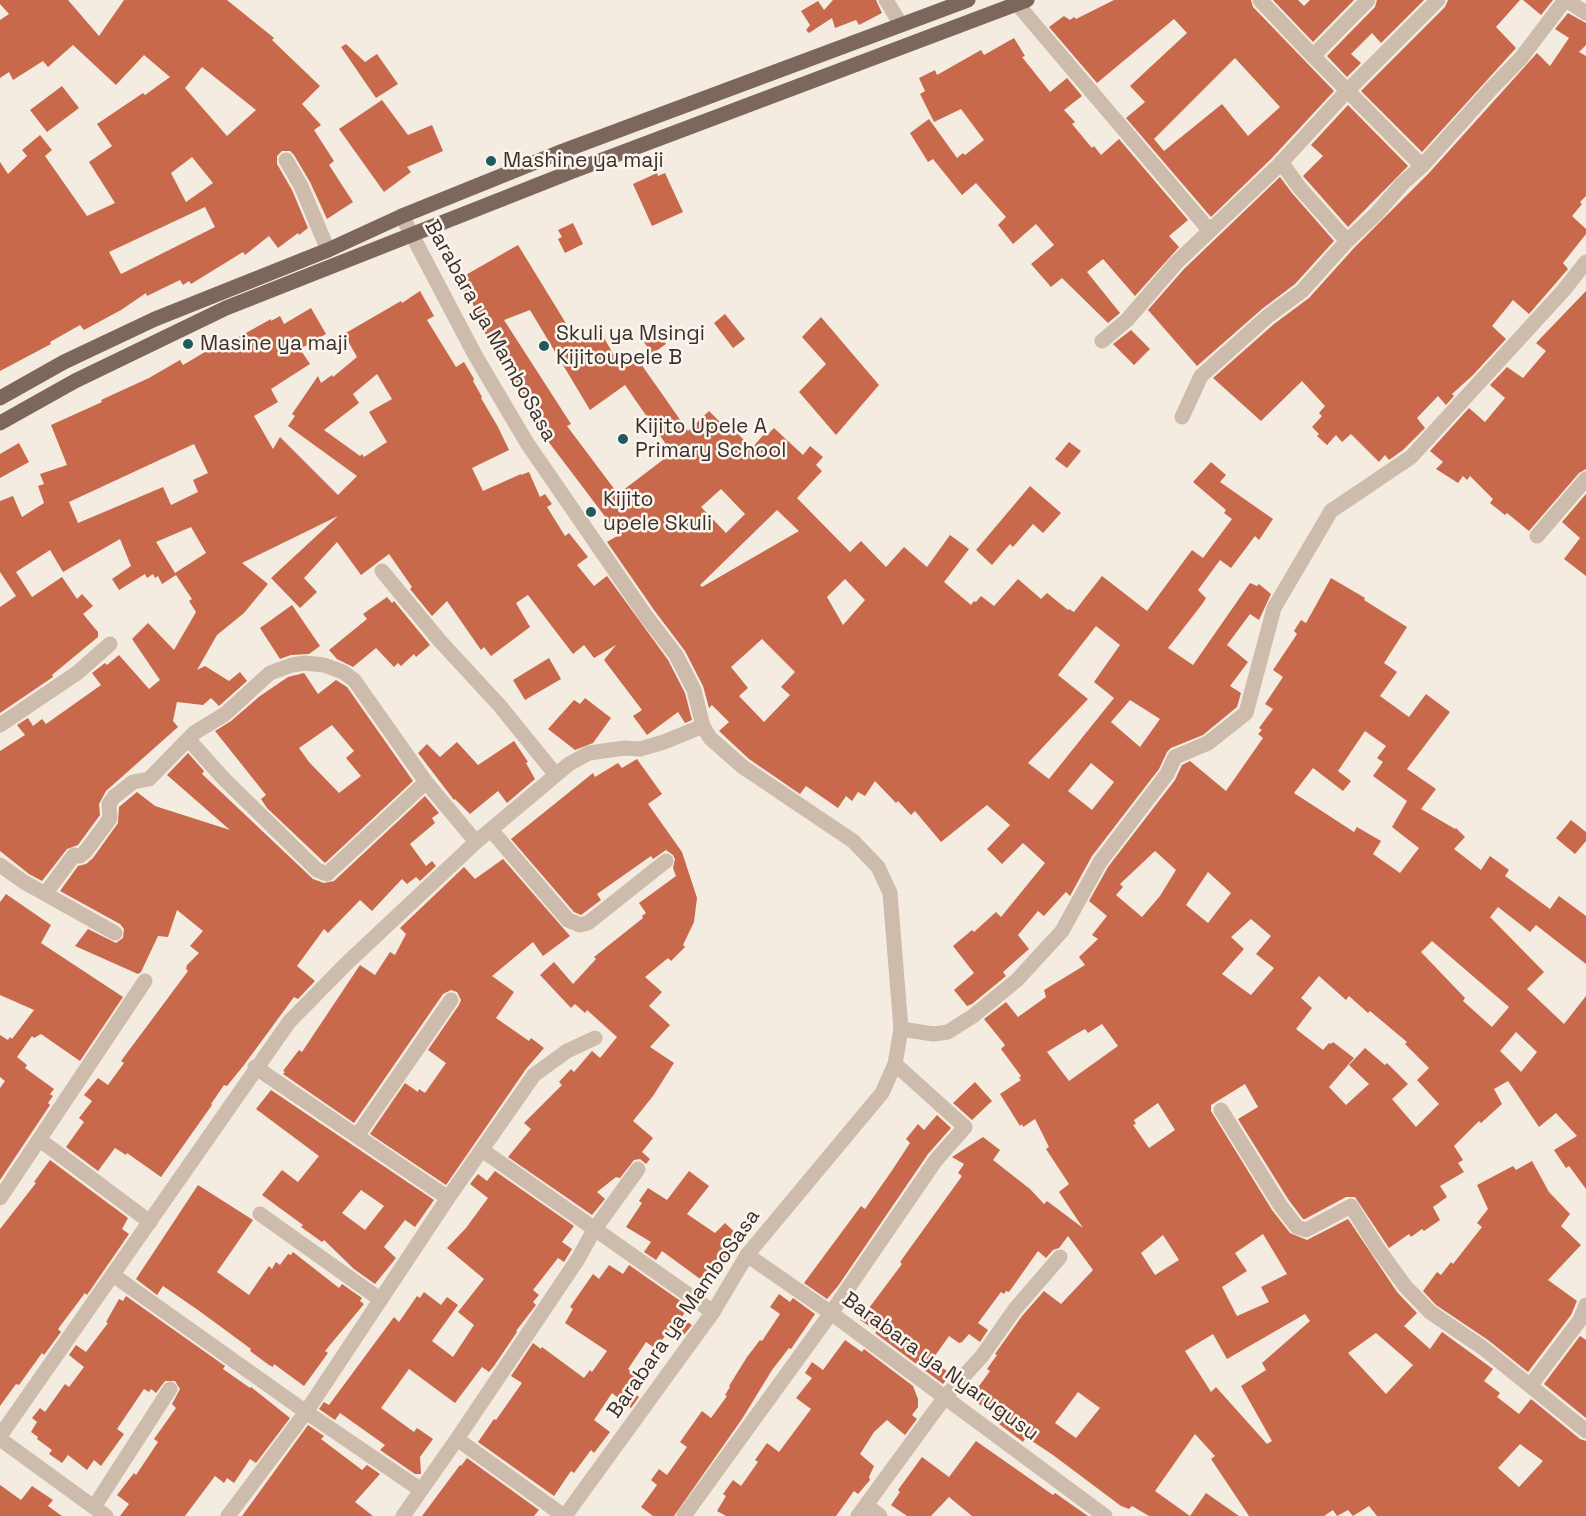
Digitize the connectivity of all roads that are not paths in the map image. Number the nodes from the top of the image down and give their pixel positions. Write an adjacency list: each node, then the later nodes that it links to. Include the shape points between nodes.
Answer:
1 (886, 0): 9 (street)
2 (968, 0): 9 (main road)
3 (1260, 0): 10 (street)
4 (1368, 0): 10 (street)
5 (1438, 0): 11 (street)
6 (1565, 0): 8 (street); 14 (street, via 1521,58)
7 (1022, 2): 16 (street); 17 (main road)
8 (1586, 13)
9 (902, 25): 15 (main road, via 562,151)
10 (1313, 56): 11 (street)
11 (1347, 91): 13 (street); 14 (street)
12 (286, 160): 19 (street)
13 (1281, 162): 16 (street); 18 (street)
14 (1422, 166): 18 (street)
15 (402, 216): 17 (street, Barabara ya MamboSasa); 19 (main road)
16 (1210, 231): 21 (street)
17 (412, 234): 24 (main road, via 169,334); 30 (street, Barabara ya MamboSasa, via 475,355 527,443 676,655 694,690)
18 (1347, 242): 23 (street, via 1302,291 1201,376)
19 (328, 250): 22 (main road, via 154,319)
20 (1586, 262): 42 (street, via 1411,457 1331,511 1274,608 1246,713 1209,743 1175,757 1167,774 1100,862 1062,931 1017,980 948,1032)
21 (1102, 342)
22 (0, 398)
23 (1182, 417)
24 (0, 423)
25 (1586, 479): 26 (street)
26 (1537, 536)
27 (382, 571): 32 (street)
28 (110, 644): 29 (street)
29 (0, 725)
30 (703, 726): 32 (street, via 640,749 589,753); 42 (street, Barabara ya MamboSasa, via 725,753 853,841 878,867 890,893)
31 (189, 740): 33 (street, via 270,673 292,665 324,665 354,680); 33 (street, via 317,870 327,874); 38 (street, via 148,779 133,782 114,797 106,824 86,852 74,855)
32 (556, 775): 34 (street)
33 (426, 782): 35 (street)
34 (491, 830): 35 (street); 36 (street, via 568,920 580,925 588,923)
35 (476, 842): 45 (street, via 346,963 289,1022)
36 (666, 861)
37 (0, 865): 38 (street)
38 (45, 894): 39 (street)
39 (115, 933)
40 (145, 981): 48 (street)
41 (451, 1000): 47 (street)
42 (901, 1029): 44 (street, Barabara ya MamboSasa)
43 (595, 1038): 49 (street, via 567,1051 534,1075)
44 (895, 1064): 56 (street, Barabara ya MamboSasa, via 882,1093); 62 (street, via 965,1127 936,1160)
45 (255, 1067): 47 (street); 54 (street)
46 (1221, 1110): 63 (street, via 1297,1227 1305,1230 1351,1206 1405,1286 1430,1312)
47 (357, 1136): 52 (street)
48 (40, 1140): 51 (street); 54 (street)
49 (482, 1150): 52 (street); 55 (street)
50 (638, 1169): 55 (street)
51 (0, 1198)
52 (448, 1198): 59 (street)
53 (260, 1214): 59 (street)
54 (150, 1222): 58 (street)
55 (594, 1230): 61 (street); 69 (street)
56 (747, 1255): 61 (street, Barabara ya MamboSasa); 62 (street, Barabara ya Nyarugusu)
57 (1060, 1257): 65 (street)
58 (113, 1275): 66 (street); 68 (street)
59 (381, 1300): 66 (street)
60 (1586, 1305): 63 (street, via 1580,1320)
61 (713, 1312): 75 (street, Barabara ya MamboSasa)
62 (831, 1313): 65 (street, Barabara ya Nyarugusu); 76 (street)
63 (1530, 1386): 67 (street)
64 (170, 1389): 72 (street)
65 (945, 1398): 71 (street); 78 (street, Barabara ya Nyarugusu)
66 (306, 1412): 70 (street); 73 (street)
67 (1586, 1431)
68 (0, 1437): 72 (street)
69 (457, 1439): 70 (street); 75 (street)
70 (421, 1490): 74 (street)
71 (862, 1510): 77 (street)
72 (100, 1512)
73 (228, 1516)
74 (403, 1516)
75 (565, 1516)
76 (684, 1516)
77 (880, 1516)
78 (1105, 1516)

